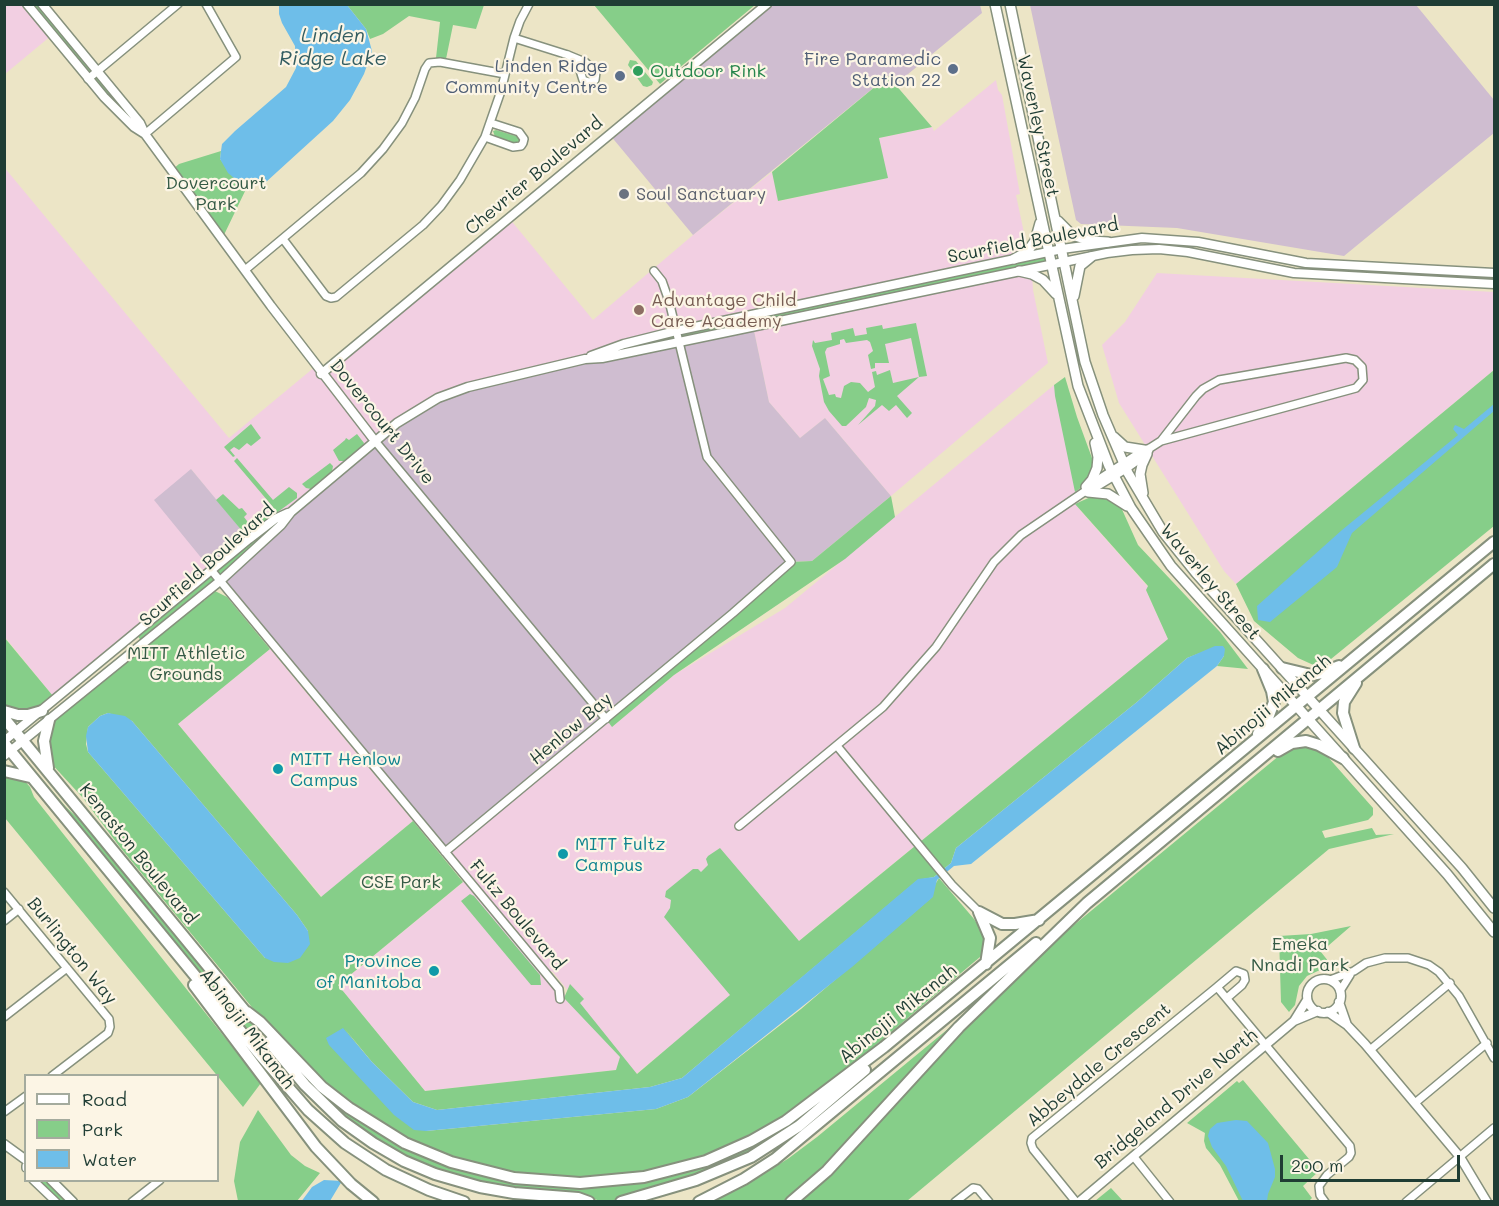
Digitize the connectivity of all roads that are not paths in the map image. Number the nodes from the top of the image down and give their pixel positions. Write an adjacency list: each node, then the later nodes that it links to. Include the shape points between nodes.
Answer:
1 (27, 4): 13 (street, Dovercourt Drive)
2 (42, 4): 11 (street, Dovercourt Drive)
3 (178, 4): 11 (street)
4 (206, 4): 15 (street, via 236,57)
5 (529, 4): 9 (street)
6 (767, 4): 37 (street, Chevrier Boulevard)
7 (995, 4): 18 (main road, Waverley Street)
8 (1010, 4): 17 (main road, Waverley Street)
9 (514, 38): 10 (street); 12 (street)
10 (568, 55): 10 (street, via 594,69 596,79 583,80)
11 (96, 71): 13 (street); 15 (street, Dovercourt Drive)
12 (505, 74): 14 (street); 19 (street, via 429,63 402,123 383,149 361,173)
13 (88, 79): 15 (street, Dovercourt Drive)
14 (491, 123): 16 (street); 16 (street, via 519,132 523,143 513,147)
15 (145, 134): 27 (street, Dovercourt Drive)
16 (485, 137): 19 (street, via 460,180 433,215 336,297 326,296)
17 (1055, 215): 20 (main road, via 1072,235); 21 (main road, Waverley Street)
18 (1041, 218): 22 (main road, Waverley Street); 24 (main road, via 1035,241 1027,252)
19 (283, 239): 27 (street)
20 (1108, 242): 21 (street, Scurfield Boulevard); 30 (street, Scurfield Boulevard, via 1170,239 1306,263)
21 (1062, 249): 22 (street, Scurfield Boulevard); 25 (main road, Waverley Street)
22 (1048, 252): 24 (street, Scurfield Boulevard); 26 (main road, Waverley Street)
23 (1091, 257): 25 (street, Scurfield Boulevard); 31 (street, Scurfield Boulevard, via 1159,249 1294,273); 33 (main road, via 1080,266)
24 (1014, 259): 34 (street, Scurfield Boulevard)
25 (1065, 262): 26 (street, Scurfield Boulevard); 33 (main road, Waverley Street)
26 (1050, 266): 29 (street, Scurfield Boulevard); 32 (main road, Waverley Street)
27 (244, 270): 37 (street, Dovercourt Drive)
28 (654, 270): 34 (street, Henlow Bay, via 662,281)
29 (1018, 271): 32 (main road, via 1042,280); 35 (street, Scurfield Boulevard)
30 (1494, 273)
31 (1494, 284)
32 (1057, 296): 38 (main road, Waverley Street, via 1075,378)
33 (1073, 304): 39 (main road, Waverley Street, via 1085,362)
34 (676, 331): 35 (street, Henlow Bay); 36 (street, Scurfield Boulevard)
35 (679, 342): 36 (street, Scurfield Boulevard); 63 (street, Henlow Bay, via 707,457 791,562)
36 (585, 359): 40 (street, Scurfield Boulevard, via 438,398)
37 (321, 374): 40 (street, Dovercourt Drive)
38 (1090, 423): 44 (main road, Waverley Street); 45 (main road, via 1098,457)
39 (1110, 434): 42 (main road, via 1125,447); 43 (main road, Waverley Street)
40 (375, 441): 48 (street, Scurfield Boulevard); 63 (street, Dovercourt Drive)
41 (1161, 441): 41 (street, via 1356,388 1363,380 1362,367 1346,358 1219,380 1203,388); 42 (street)
42 (1147, 451): 43 (street); 46 (main road, via 1140,474)
43 (1125, 466): 44 (street); 46 (main road, Waverley Street)
44 (1113, 473): 45 (street); 47 (main road, Waverley Street)
45 (1086, 490): 47 (main road, via 1108,494); 67 (street, via 1003,551 936,647 884,707)
46 (1147, 507): 54 (main road, Waverley Street, via 1196,573)
47 (1131, 508): 55 (main road, Waverley Street, via 1171,566)
48 (291, 512): 51 (street, Scurfield Boulevard, via 275,519); 52 (street, Scurfield Boulevard)
49 (1494, 542): 53 (main road, Abinojii Mikanah)
50 (1494, 564): 56 (main road, Abinojii Mikanah)
51 (212, 572): 52 (street); 61 (street, Scurfield Boulevard)
52 (219, 581): 61 (street, Scurfield Boulevard); 76 (street)
53 (1350, 662): 54 (main road, via 1315,675); 57 (main road, Abinojii Mikanah)
54 (1282, 668): 57 (main road, Waverley Street)
55 (1263, 669): 58 (main road, Waverley Street); 66 (main road, via 1273,695 1273,707)
56 (1361, 675): 59 (main road, Abinojii Mikanah); 69 (main road, via 1343,708 1344,723)
57 (1308, 697): 58 (main road, Abinojii Mikanah); 59 (main road, Waverley Street)
58 (1296, 707): 64 (main road, Waverley Street); 66 (main road, Abinojii Mikanah)
59 (1319, 710): 64 (main road, Abinojii Mikanah); 69 (main road, Waverley Street)
60 (4, 711): 61 (main road)
61 (45, 716): 65 (street, Scurfield Boulevard); 73 (main road)
62 (4, 718): 65 (main road, Kenaston Boulevard)
63 (606, 719): 76 (street, Henlow Bay)
64 (1308, 719): 70 (main road, Abinojii Mikanah); 71 (main road, Waverley Street)
65 (20, 736): 68 (street, Scurfield Boulevard); 73 (main road, Kenaston Boulevard)
66 (1251, 744): 83 (main road, Abinojii Mikanah)
67 (837, 746): 75 (street); 82 (street)
68 (6, 748): 74 (main road, Kenaston Boulevard)
69 (1354, 748): 80 (main road, Waverley Street)
70 (1261, 758): 71 (main road, via 1292,743 1306,741); 79 (main road, Abinojii Mikanah)
71 (1343, 758): 85 (main road, Waverley Street, via 1455,882)
72 (4, 771): 74 (main road)
73 (49, 771): 98 (main road, Kenaston Boulevard)
74 (30, 777): 77 (main road, Kenaston Boulevard)
75 (739, 826)
76 (446, 852): 94 (street, Fultz Boulevard, via 559,988)
77 (105, 868): 123 (main road, Abinojii Mikanah, via 305,1133 339,1172); 124 (main road, via 320,1122 386,1170)
78 (4, 892): 81 (street, Burlington Way)
79 (1087, 903): 127 (main road, via 775,1159); 128 (main road, Abinojii Mikanah, via 947,1040 836,1162)
80 (1494, 908)
81 (19, 909): 84 (street); 87 (street, Burlington Way)
82 (979, 912): 83 (main road, via 1002,924); 86 (main road, via 990,938)
83 (1039, 920): 86 (main road, Abinojii Mikanah)
84 (4, 921)
85 (1494, 932)
86 (986, 964): 103 (main road, Abinojii Mikanah)
87 (67, 968): 100 (street); 108 (street, Burlington Way, via 109,1019 110,1027 108,1033)
88 (1354, 972): 89 (street); 90 (street, via 1376,960 1408,958 1429,965); 92 (street)
89 (1330, 980): 92 (street); 95 (street, via 1313,983)
90 (1450, 983): 104 (street); 106 (street)
91 (1217, 987): 93 (street); 93 (street, Abbeydale Crescent, via 1236,971 1244,974 1242,985); 131 (street, Abbeydale Crescent, via 1032,1138 1033,1149)
92 (1340, 991): 96 (street)
93 (1227, 998): 105 (street)
94 (560, 999)
95 (1307, 1000): 97 (street); 101 (street, Bridgeland Drive North)
96 (1339, 1002): 99 (street); 102 (street)
97 (1318, 1011): 99 (street); 101 (street, Bridgeland Drive North)
98 (246, 1012): 103 (main road, Abinojii Mikanah, via 322,1087 390,1134 436,1156 482,1171 563,1183 644,1177 690,1166 736,1148 800,1112); 125 (main road, via 319,1100 353,1129 396,1157 472,1185)
99 (1328, 1012): 102 (street)
100 (4, 1017)
101 (1294, 1021): 105 (street, Bridgeland Drive North)
102 (1347, 1025): 106 (street)
103 (910, 1026): 126 (main road, via 889,1050 769,1147 696,1180)
104 (1487, 1043): 107 (street); 110 (street)
105 (1266, 1046): 114 (street, Bridgeland Drive North); 133 (street, via 1351,1149 1349,1157 1318,1186)
106 (1370, 1050): 110 (street)
107 (1494, 1058)
108 (55, 1074)
109 (24, 1097): 111 (street)
110 (1414, 1103): 115 (street)
111 (4, 1112)
112 (1494, 1128): 115 (street)
113 (4, 1144): 116 (street)
114 (1134, 1157): 131 (street, Bridgeland Drive North); 132 (street)
115 (1460, 1157): 134 (street); 135 (street)
116 (24, 1159)
117 (35, 1182): 120 (street)
118 (53, 1182): 121 (street)
119 (157, 1182): 122 (street)
120 (56, 1202)
121 (73, 1202)
122 (132, 1202)
123 (373, 1202)
124 (464, 1202)
125 (589, 1202)
126 (621, 1202)
127 (699, 1202)
128 (790, 1202)
129 (955, 1202): 130 (street, via 973,1188)
130 (989, 1202)
131 (1078, 1202)
132 (1170, 1202)
133 (1325, 1202)
134 (1406, 1202)
135 (1487, 1202)

